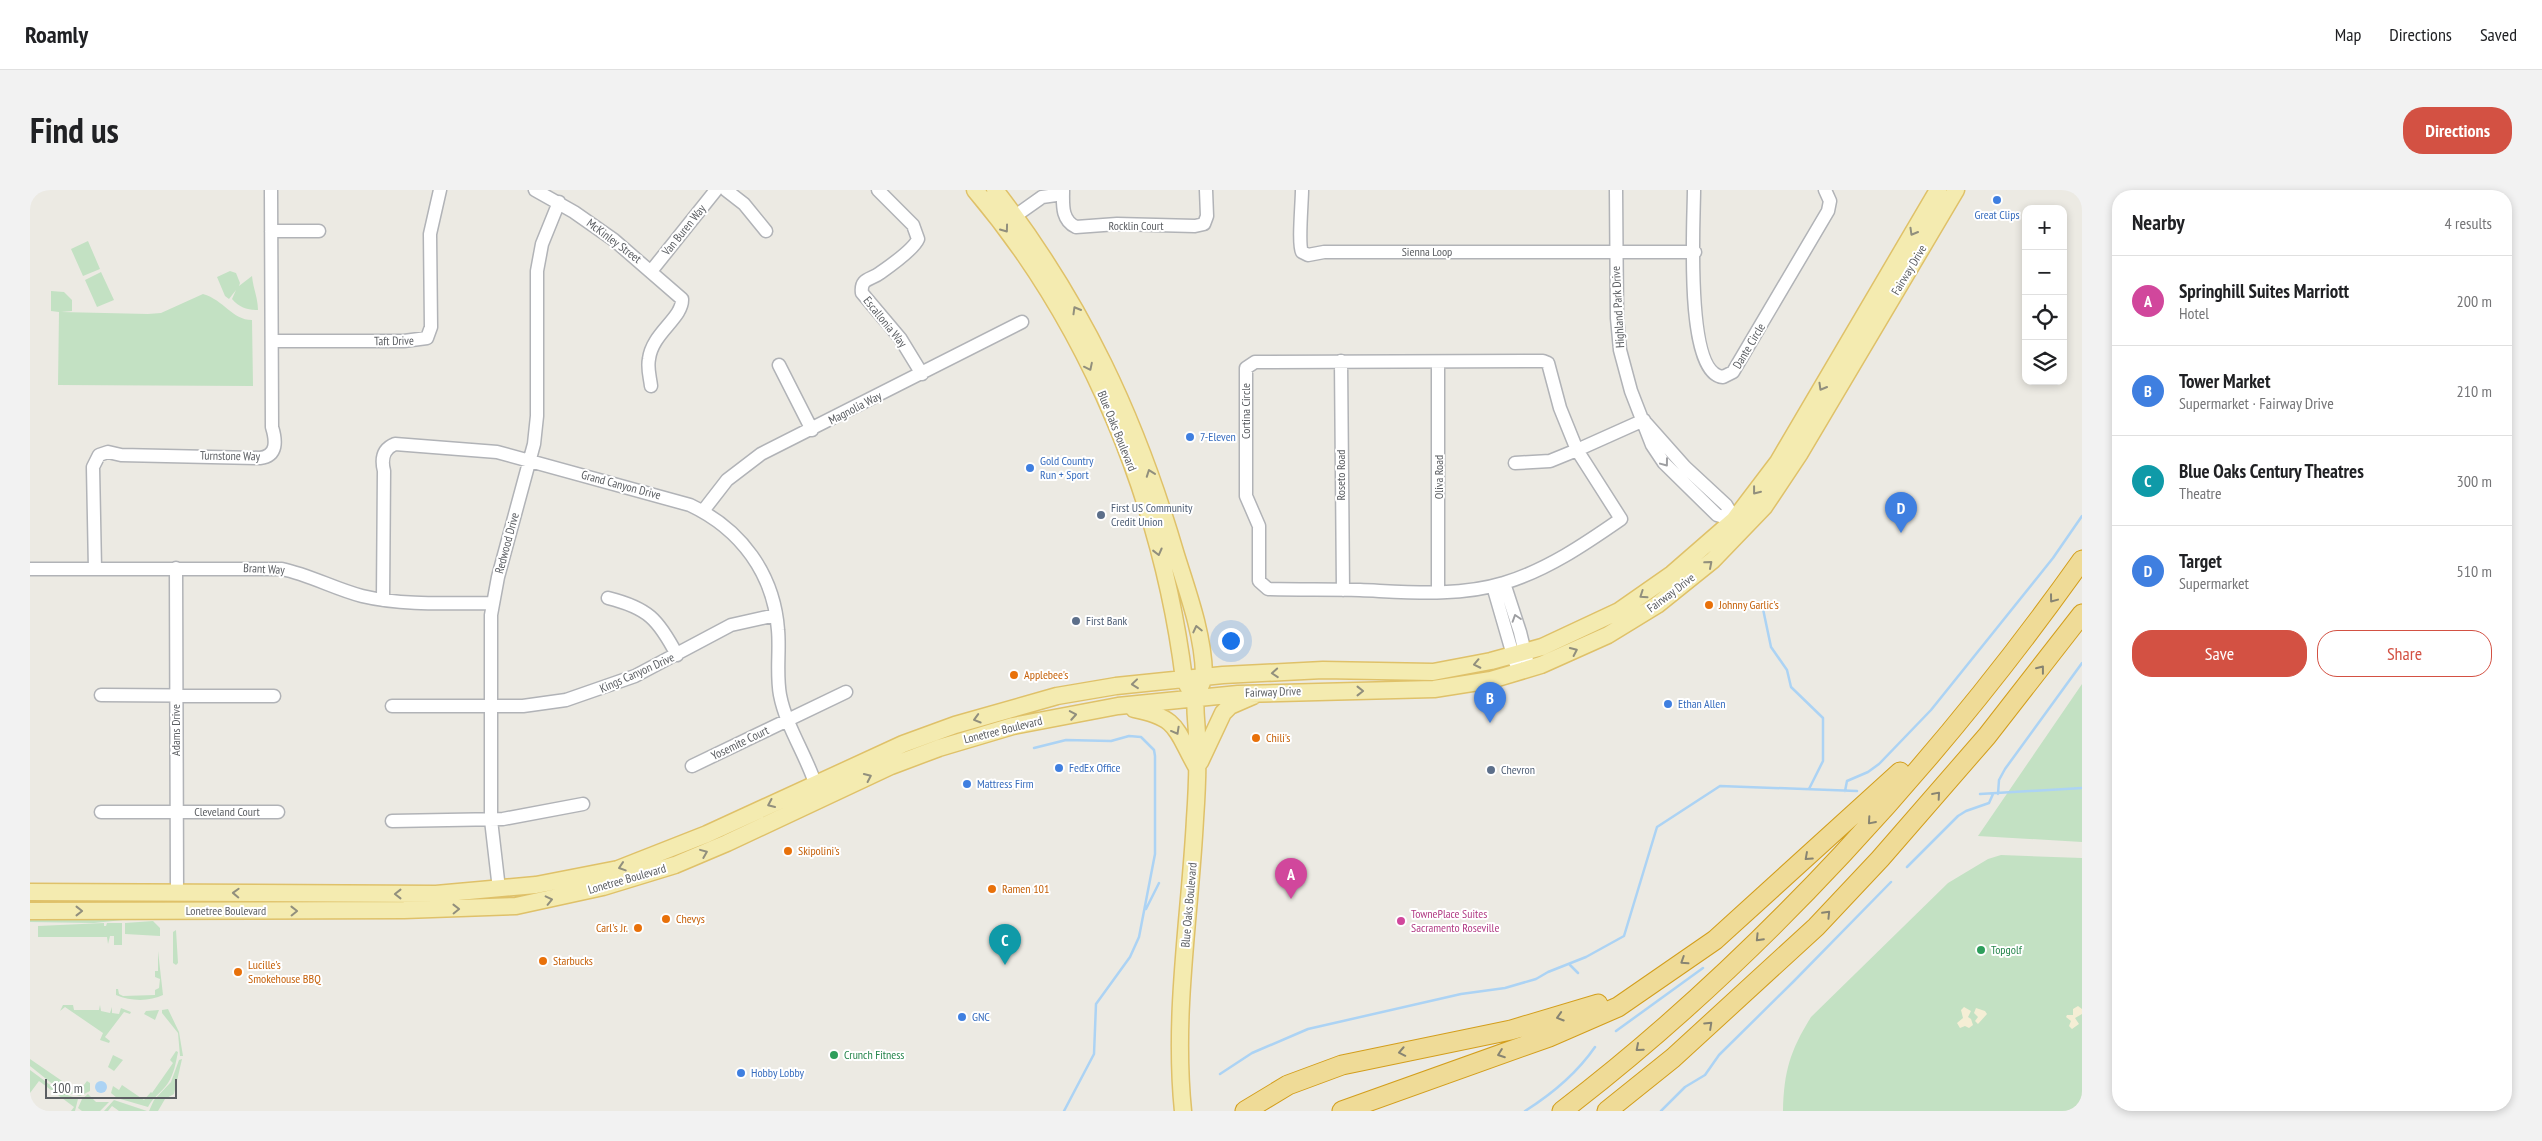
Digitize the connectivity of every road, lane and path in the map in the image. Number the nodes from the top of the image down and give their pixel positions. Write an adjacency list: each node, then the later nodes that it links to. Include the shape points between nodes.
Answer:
1 (271, 190): 19 (street, Turnstone Way)
2 (440, 190): 27 (street, Taft Drive, via 430,234 431,327 427,338 404,341)
3 (535, 190): 17 (street, McKinley Street)
4 (716, 190): 25 (street, Van Buren Way)
5 (726, 190): 21 (street, via 744,204)
6 (878, 190): 31 (street, Escallonia Way, via 913,225 918,239 912,249 878,275 868,278 863,283 862,293 900,338)
7 (975, 190): 57 (main road, Blue Oaks Boulevard, one-way to 57, via 1016,243 1056,306 1110,411 1152,526)
8 (995, 190): 18 (main road, Blue Oaks Boulevard)
9 (1206, 190): 16 (street, Rocklin Court, via 1207,216 1204,224 1195,226 1117,224 1076,227 1064,214)
10 (1302, 190): 23 (street, Sienna Loop, via 1299,246 1308,255 1324,252)
11 (1616, 190): 23 (street, Highland Park Drive)
12 (1694, 190): 22 (street, Dante Circle)
13 (1825, 190): 22 (street, Dante Circle, via 1830,201 1828,211 1733,372 1726,377 1717,377 1711,372 1698,340)
14 (1938, 190): 24 (main road, Fairway Drive, one-way to 24)
15 (1956, 190): 32 (main road, Fairway Drive)
16 (1063, 192): 18 (street, via 1042,197)
17 (559, 202): 25 (street, McKinley Street); 37 (street, Redwood Drive, via 542,244 537,271 536,423)
18 (1015, 216): 56 (main road, Blue Oaks Boulevard, one-way to 18, via 1192,609 1154,484 1130,419 1085,326)
19 (271, 231): 20 (street); 27 (street, Turnstone Way)
20 (320, 231)
21 (766, 231)
22 (1694, 252): 23 (street)
23 (1616, 253): 34 (street, Highland Park Drive, via 1620,350)
24 (1893, 267): 32 (main road, via 1881,301 1842,370); 40 (main road, Fairway Drive, one-way to 40)
25 (652, 270): 33 (street, McKinley Street, via 680,295 682,304 651,349 648,369)
26 (1022, 322): 31 (street, Magnolia Way)
27 (272, 340): 44 (street, Turnstone Way, via 272,427 275,444 271,454 260,458 108,452 99,455 93,467)
28 (1341, 361): 29 (street, Cortina Circle); 46 (street, Roseto Road); 46 (street, Cortina Circle, via 1256,362 1246,368 1246,496 1259,526 1259,581 1268,589)
29 (1438, 362): 36 (street, Cortina Circle, via 1548,363 1560,408); 47 (street, Oliva Road)
30 (780, 365): 35 (street)
31 (922, 374): 35 (street, Magnolia Way)
32 (1842, 384): 40 (main road, Fairway Drive, via 1773,496)
33 (651, 386)
34 (1644, 420): 36 (street); 40 (street, Highland Park Drive, via 1652,445 1675,476 1717,516)
35 (812, 430): 39 (street, Magnolia Way, via 761,454 738,469 717,490)
36 (1577, 450): 38 (street, via 1550,461); 45 (street, Cortina Circle, via 1621,518 1583,545 1538,569)
37 (530, 460): 39 (street, Grand Canyon Drive, via 662,496); 49 (street, Grand Canyon Drive, via 467,448 398,443 387,448 382,459); 50 (street, Redwood Drive)
38 (1515, 464)
39 (703, 511): 52 (street, Grand Canyon Drive, via 732,532 751,554 767,581)
40 (1738, 525): 53 (main road, Fairway Drive, one-way to 53, via 1619,611 1570,636); 55 (main road, Fairway Drive, one-way to 40, via 1587,645 1635,619 1685,584)
41 (2082, 560): 67 (highway, one-way to 67)
42 (176, 568): 44 (street, Brant Way); 49 (street, Brant Way, via 282,569); 61 (street, Adams Drive)
43 (30, 569): 44 (street, Brant Way)
44 (95, 569)
45 (1499, 584): 47 (street, Cortina Circle); 53 (street)
46 (1343, 590): 47 (street, Cortina Circle, via 1404,594)
47 (1438, 592)
48 (608, 598): 54 (street, via 634,604 648,614)
49 (383, 600): 50 (street, Brant Way)
50 (492, 603): 65 (street, Redwood Drive)
51 (2082, 614): 85 (highway, one-way to 51, via 1816,927 1880,859 1987,736)
52 (776, 615): 54 (street, Kings Canyon Drive, via 731,625); 68 (street, Grand Canyon Drive, via 779,685)
53 (1519, 654): 55 (street); 56 (main road, Fairway Drive, one-way to 56, via 1420,673 1324,670)
54 (677, 655): 65 (street, Kings Canyon Drive, via 635,676 566,700 536,705)
55 (1523, 671): 59 (main road, Fairway Drive, one-way to 55, via 1434,689)
56 (1204, 677): 57 (main road, Lonetree Boulevard); 63 (main road, Blue Oaks Boulevard)
57 (1184, 679): 63 (main road, Blue Oaks Boulevard); 71 (main road, Lonetree Boulevard, one-way to 71, via 1116,686 1033,702 903,744)
58 (846, 692): 68 (street, Yosemite Court)
59 (1258, 693): 63 (main road, Fairway Drive); 70 (main road, via 1230,706 1223,713)
60 (101, 695): 61 (street)
61 (176, 696): 62 (street); 74 (street, Adams Drive)
62 (274, 696)
63 (1196, 698): 66 (main road, Lonetree Boulevard); 70 (main road, Blue Oaks Boulevard)
64 (392, 706): 65 (street, Kings Canyon Drive)
65 (490, 706): 76 (street, Redwood Drive)
66 (1118, 706): 70 (main road, one-way to 70, via 1167,718); 71 (main road, Lonetree Boulevard, one-way to 66, via 980,734)
67 (1960, 718): 84 (highway, one-way to 84, via 1716,940); 89 (highway, one-way to 89, via 1856,837 1738,960)
68 (787, 720): 69 (street, Yosemite Court); 71 (street, Grand Canyon Drive)
69 (692, 766)
70 (1198, 768): 86 (main road, Blue Oaks Boulevard, via 1179,1026)
71 (819, 790): 78 (main road, Lonetree Boulevard, one-way to 78, via 618,869); 81 (main road, Lonetree Boulevard, one-way to 71, via 603,887 665,868 727,843)
72 (583, 804): 76 (street)
73 (101, 812): 74 (street, Cleveland Court)
74 (177, 812): 75 (street, Cleveland Court); 79 (street, Adams Drive)
75 (278, 812)
76 (491, 820): 77 (street); 78 (street, Redwood Drive)
77 (392, 821)
78 (499, 889): 79 (main road, Lonetree Boulevard, one-way to 79, via 427,894); 81 (main road)
79 (177, 893): 80 (main road, Lonetree Boulevard); 83 (main road)
80 (33, 895)
81 (501, 908): 83 (main road, Lonetree Boulevard, one-way to 81)
82 (30, 911): 83 (main road, Lonetree Boulevard, one-way to 83)
83 (176, 911)
84 (1654, 980): 87 (highway, one-way to 87, via 1610,1000 1545,1021 1342,1065 1288,1084); 88 (highway, one-way to 88, via 1618,1007 1583,1023)
85 (1673, 1058): 90 (highway); 91 (highway)
86 (1183, 1111)
87 (1245, 1111)
88 (1342, 1111)
89 (1562, 1111)
90 (1607, 1111)
91 (1627, 1111)

